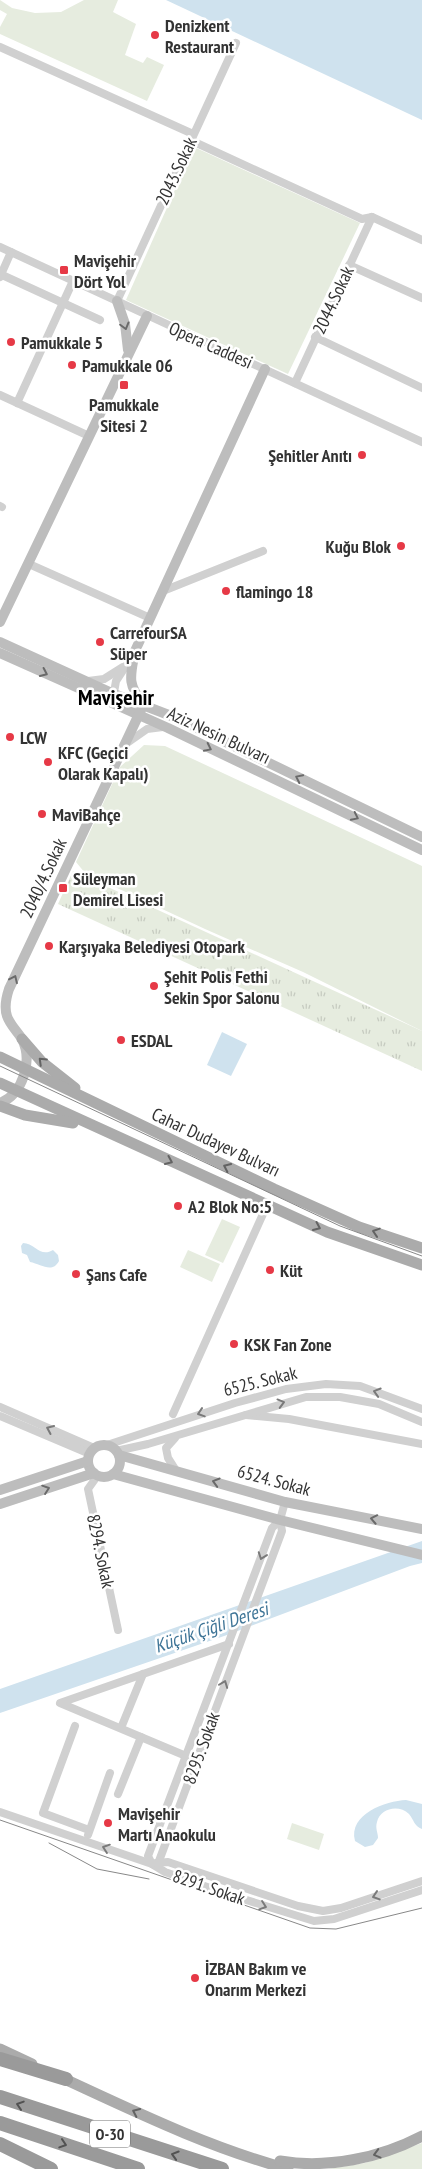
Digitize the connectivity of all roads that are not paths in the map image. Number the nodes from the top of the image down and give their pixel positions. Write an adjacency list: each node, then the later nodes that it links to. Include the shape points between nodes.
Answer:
1 (236, 43): 3 (street, 2043.Sokak)
2 (0, 47): 3 (street)
3 (192, 137): 4 (street, via 362,219); 12 (street, 2043.Sokak)
4 (372, 217): 5 (street); 8 (street, 2044.Sokak)
5 (422, 240)
6 (0, 247): 7 (street, Opera Caddesi)
7 (11, 252): 9 (street); 10 (street, Opera Caddesi)
8 (349, 265): 11 (street); 16 (street, 2044.Sokak)
9 (0, 275): 13 (street)
10 (73, 282): 12 (street, Opera Caddesi); 13 (street)
11 (422, 298)
12 (117, 301): 14 (street, Opera Caddesi); 17 (street, one-way to 17, via 125,324)
13 (63, 305): 15 (street); 22 (street)
14 (147, 316): 17 (street); 18 (street, Opera Caddesi)
15 (100, 320)
16 (315, 337): 19 (street, 2044.Sokak); 20 (street)
17 (128, 353): 23 (street)
18 (265, 369): 19 (street, Opera Caddesi); 27 (street)
19 (295, 383): 24 (street, Opera Caddesi)
20 (422, 388)
21 (0, 395): 22 (street)
22 (17, 403): 23 (street)
23 (89, 436): 26 (street)
24 (422, 442)
25 (263, 551): 27 (street)
26 (29, 564): 28 (street); 29 (street)
27 (163, 591): 28 (street)
28 (150, 618): 31 (street)
29 (0, 622)
30 (0, 642): 34 (street, Aziz Nesin Bulvarı)
31 (135, 651): 33 (street); 36 (street, via 130,680 133,693)
32 (0, 653): 35 (street, Aziz Nesin Bulvarı, one-way to 35)
33 (126, 664): 34 (street, via 104,679); 35 (street, via 116,681)
34 (86, 681): 35 (street, Aziz Nesin Bulvarı)
35 (113, 700): 36 (street, Aziz Nesin Bulvarı); 37 (street, Aziz Nesin Bulvarı)
36 (144, 704): 37 (street, 2040/4.Sokak); 40 (street, Aziz Nesin Bulvarı, one-way to 36)
37 (138, 715): 38 (street, Aziz Nesin Bulvarı); 39 (street, 2040/4.Sokak)
38 (168, 728): 39 (street, via 147,730); 41 (street, Aziz Nesin Bulvarı, one-way to 41)
39 (125, 744): 42 (street, 2040/4.Sokak, one-way to 39, via 7,1016 9,989)
40 (422, 837)
41 (422, 850)
42 (22, 1039): 44 (street, via 27,1053); 48 (main road, one-way to 42, via 64,1081)
43 (0, 1057): 44 (main road, Cahar Dudayev Bulvarı)
44 (24, 1070): 46 (street); 48 (main road, Cahar Dudayev Bulvarı)
45 (0, 1083): 46 (main road, Cahar Dudayev Bulvarı)
46 (17, 1090): 47 (street); 49 (main road, Cahar Dudayev Bulvarı)
47 (0, 1104): 49 (main road, via 25,1115 62,1120)
48 (110, 1111): 51 (main road, Cahar Dudayev Bulvarı, one-way to 48, via 359,1226)
49 (125, 1140): 50 (main road, Cahar Dudayev Bulvarı, one-way to 50)
50 (267, 1205): 52 (main road, Cahar Dudayev Bulvarı, one-way to 52, via 327,1232); 55 (street)
51 (422, 1248)
52 (422, 1265)
53 (0, 1406): 63 (street, one-way to 53)
54 (422, 1409): 61 (street, 6525. Sokak, one-way to 61, via 360,1386 326,1384 286,1389 252,1398)
55 (174, 1414)
56 (241, 1415): 58 (street, 6525. Sokak, one-way to 58, via 306,1397 340,1396 379,1404); 59 (street, 6525. Sokak); 60 (street, via 289,1419)
57 (0, 1416): 63 (street)
58 (422, 1422)
59 (184, 1433): 62 (street, 6525. Sokak); 64 (street, via 169,1442 166,1448)
60 (422, 1444)
61 (107, 1445): 62 (street); 63 (street)
62 (118, 1453): 64 (street, 6524. Sokak); 66 (street, via 119,1465)
63 (91, 1455): 65 (street); 67 (street)
64 (175, 1470): 68 (street, 6524. Sokak, one-way to 64)
65 (96, 1474): 66 (street); 69 (street, one-way to 65); 73 (street, 8294. Sokak, via 88,1490)
66 (113, 1474): 70 (street, 6524. Sokak)
67 (0, 1490)
68 (285, 1502): 70 (street); 71 (street, 6524. Sokak, one-way to 68)
69 (0, 1504)
70 (280, 1520): 72 (street, 6524. Sokak); 74 (street, 8295. Sokak, one-way to 74, via 272,1528); 85 (street, 8295. Sokak, one-way to 70, via 260,1592 282,1531)
71 (422, 1529)
72 (422, 1556)
73 (118, 1630)
74 (230, 1641): 75 (street); 79 (street, 8295. Sokak)
75 (143, 1674): 77 (street); 77 (street, via 60,1703)
76 (75, 1726): 83 (street, via 43,1813)
77 (121, 1728): 78 (street)
78 (141, 1737): 79 (street); 81 (street)
79 (186, 1756): 85 (street, 8295. Sokak, via 148,1856)
80 (110, 1773): 83 (street)
81 (118, 1794)
82 (0, 1812): 84 (street, 8291. Sokak)
83 (89, 1830): 84 (street)
84 (85, 1841): 85 (street, 8291. Sokak, one-way to 84)
85 (155, 1863): 86 (street, 8291. Sokak, one-way to 85, via 323,1911 298,1906 168,1862); 87 (street, 8291. Sokak, one-way to 87, via 165,1872 314,1921 334,1919)
86 (422, 1882)
87 (422, 1890)
88 (0, 2049): 90 (main road)
89 (0, 2059): 90 (highway)
90 (66, 2080): 95 (main road, one-way to 90)
91 (0, 2097): 98 (highway, O-30, one-way to 91)
92 (0, 2123): 97 (highway, O-30, one-way to 97)
93 (422, 2136): 95 (main road, one-way to 95, via 351,2161 317,2164 291,2163)
94 (0, 2144): 96 (highway)
95 (212, 2145): 99 (main road)
96 (51, 2169)
97 (138, 2169)
98 (222, 2169)
99 (288, 2169)

